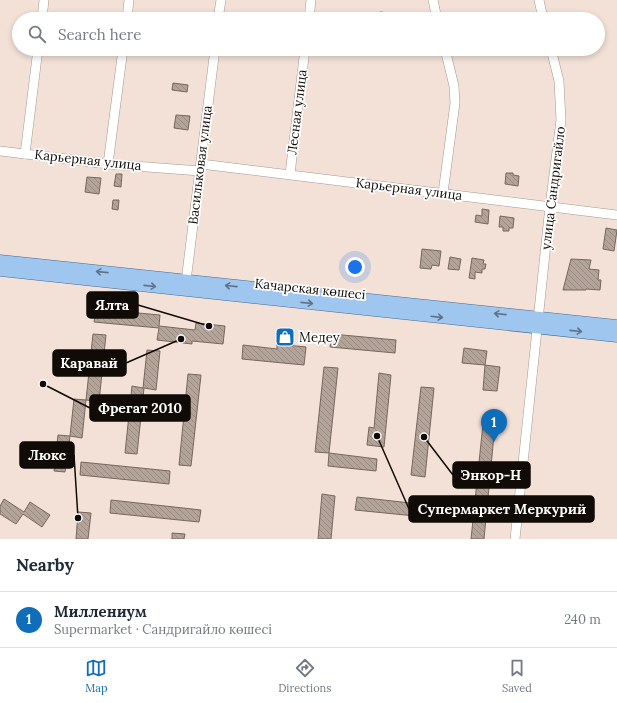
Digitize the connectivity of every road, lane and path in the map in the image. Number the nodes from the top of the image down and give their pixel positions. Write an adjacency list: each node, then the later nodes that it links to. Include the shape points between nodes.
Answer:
1 (44, 0): 7 (street)
2 (129, 0): 8 (street)
3 (220, 0): 9 (street)
4 (311, 0): 10 (street)
5 (433, 0): 11 (street)
6 (539, 0): 12 (street)
7 (43, 12)
8 (128, 12)
9 (219, 12)
10 (310, 12)
11 (436, 12)
12 (542, 12)
13 (37, 56): 20 (street)
14 (122, 56): 21 (street)
15 (214, 56): 22 (street, Васильковая улица)
16 (304, 56): 23 (street, Лесная улица)
17 (447, 56): 24 (street, via 455,103)
18 (553, 56): 25 (street, улица Сандригайло, via 559,81 561,120)
19 (0, 151): 20 (street, Карьерная улица)
20 (25, 154): 21 (street, Карьерная улица)
21 (108, 164): 22 (street, Карьерная улица)
22 (200, 167): 23 (street, Карьерная улица); 28 (street, Васильковая улица)
23 (290, 174): 24 (street, Карьерная улица)
24 (444, 193): 25 (street, Карьерная улица)
25 (550, 206): 26 (street, Карьерная улица); 30 (street, улица Сандригайло)
26 (617, 215)
27 (0, 266): 28 (main road, Качарская көшесі, one-way to 27); 29 (main road, Качарская көшесі, one-way to 29)
28 (186, 281): 29 (main road, Качарская көшесі, one-way to 28)
29 (284, 296): 30 (main road, Качарская көшесі)
30 (538, 323): 31 (main road, Качарская көшесі); 32 (main road, Качарская көшесі, one-way to 32, via 558,329); 33 (street, улица Сандригайло)
31 (617, 326)
32 (617, 336)
33 (515, 539)

